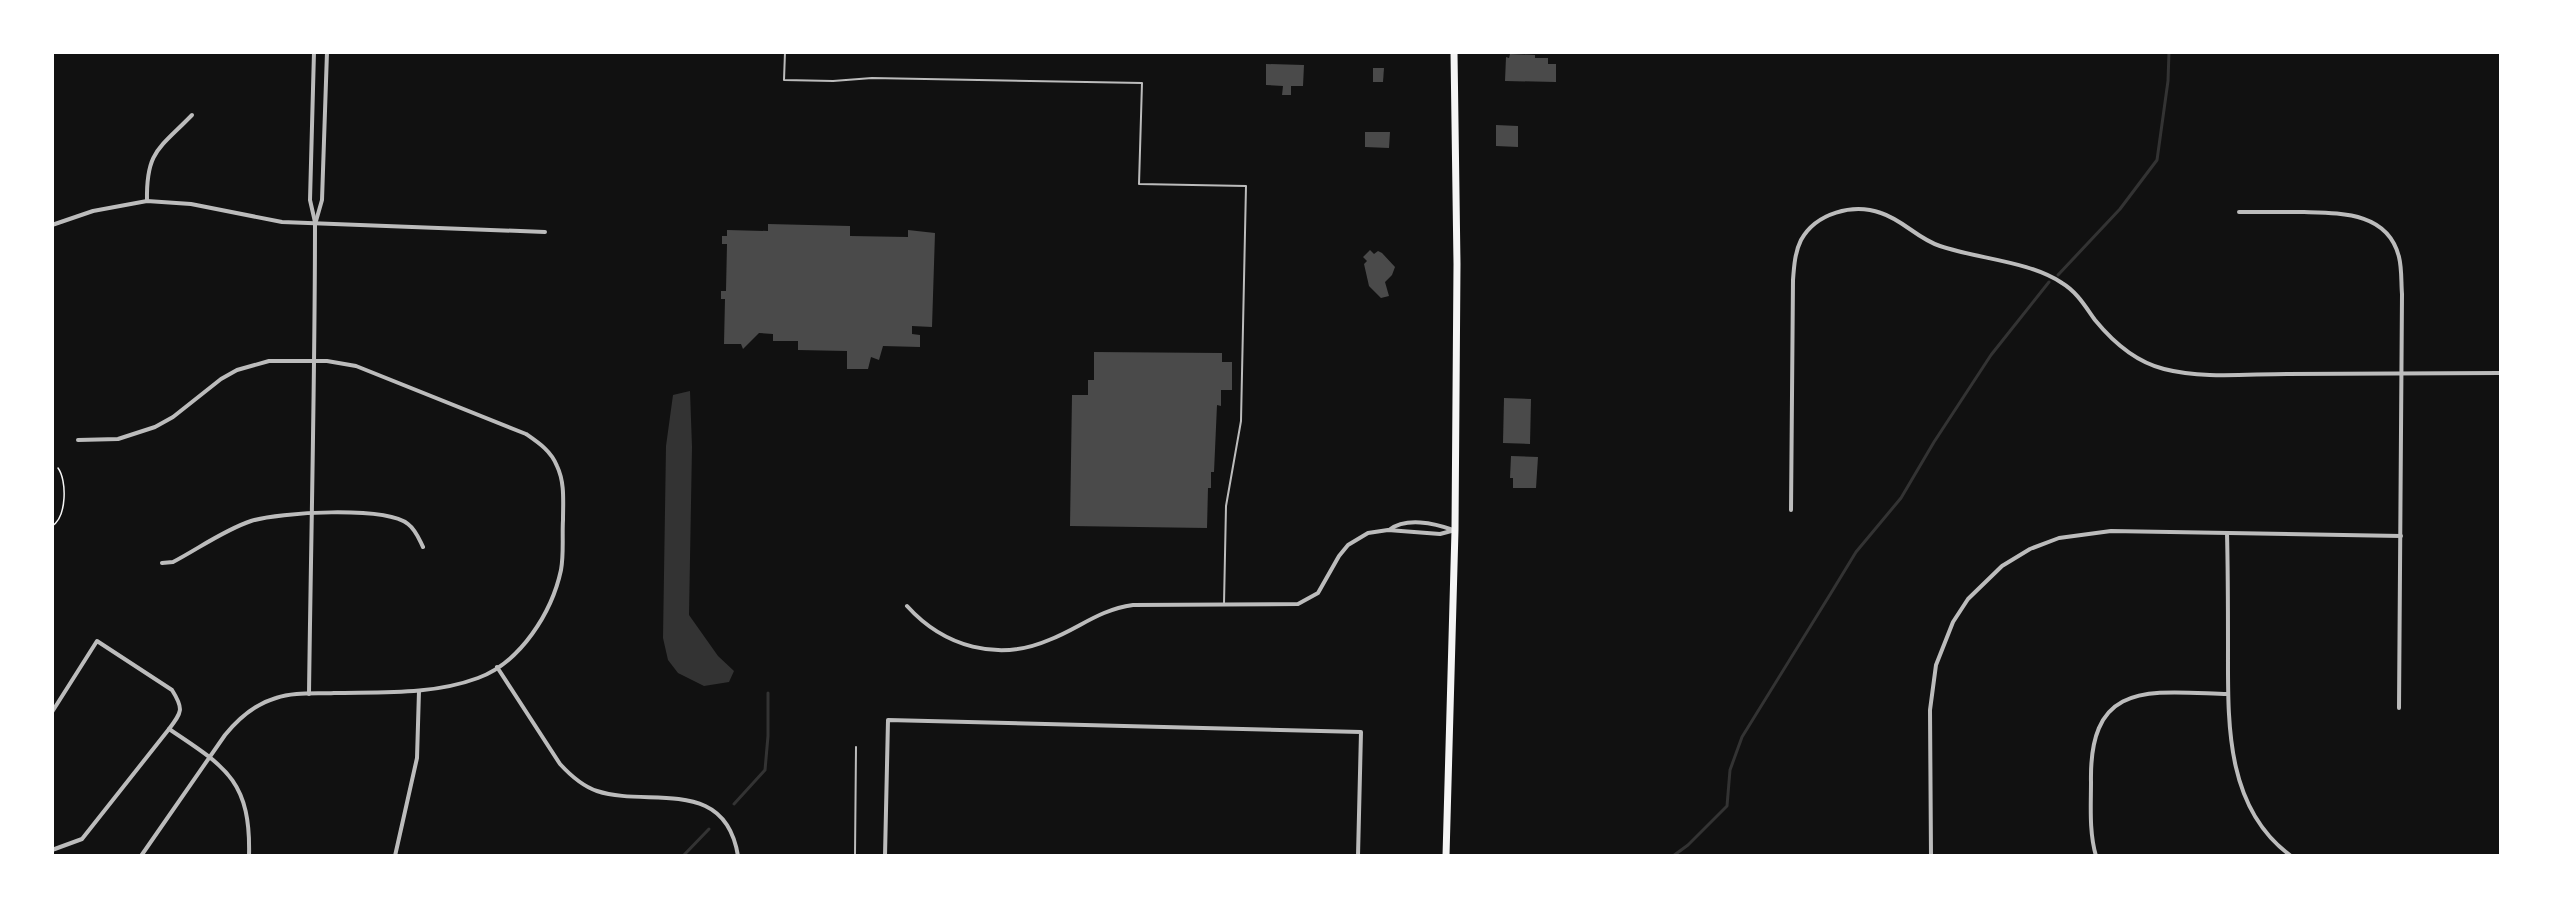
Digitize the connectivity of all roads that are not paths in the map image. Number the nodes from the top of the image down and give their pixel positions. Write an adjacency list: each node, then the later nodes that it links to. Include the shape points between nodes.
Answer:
1 (314, 52): 8 (street, via 310,200)
2 (327, 52): 8 (street, via 322,200)
3 (785, 52): 23 (lane, via 784,80 1142,83 1139,184 1246,186 1241,421 1226,506)
4 (1454, 52): 18 (main road)
5 (192, 115): 6 (street, via 153,155 147,176)
6 (147, 201): 8 (street, via 190,204 282,222); 9 (street, via 93,211)
7 (2239, 212): 12 (street, via 2356,215 2370,220 2388,235 2399,258 2401,274)
8 (315, 222): 10 (street); 11 (street)
9 (52, 225)
10 (545, 232)
11 (316, 360): 14 (street, via 250,364 221,379 155,427 118,439); 16 (street); 25 (street, via 372,371 526,434 548,450 563,485 561,568 544,615 519,650)
12 (2401, 373): 13 (street); 15 (street, via 2198,374 2163,369 2121,347 2074,292 2055,278 1941,246 1881,213 1848,210 1815,224 1796,253); 20 (street)
13 (2500, 373)
14 (78, 440)
15 (1791, 510)
16 (311, 513): 21 (street, via 386,515 408,524); 22 (street, via 248,522 173,562); 27 (street)
17 (1388, 530): 18 (street, via 1440,534); 18 (street, via 1401,524 1436,524); 23 (street, via 1368,533 1348,545 1318,593 1308,600 1282,605)
18 (1455, 530): 42 (main road)
19 (2228, 534): 20 (street); 28 (street); 43 (street, via 2111,531 2073,535 2030,549 2002,566 1968,599 1953,622 1936,665 1930,710)
20 (2401, 536): 29 (street)
21 (423, 547)
22 (162, 563)
23 (1224, 604): 24 (street, via 1117,607 1050,640 1002,651 970,648 940,636)
24 (907, 606)
25 (497, 667): 26 (street, via 480,677); 38 (street, via 570,775 583,785 608,794 683,798 699,803 724,823)
26 (419, 691): 27 (street); 37 (street, via 417,758)
27 (309, 694): 33 (street, via 275,698 247,713)
28 (2228, 694): 44 (street, via 2138,695 2107,714 2092,750); 45 (street, via 2230,741 2241,786 2260,824)
29 (2399, 708)
30 (52, 711): 31 (street, via 98,641 172,690 180,702 180,714)
31 (169, 729): 33 (street); 34 (street, via 82,839)
32 (856, 747): 39 (lane)
33 (210, 756): 35 (street); 36 (street, via 227,771 238,789 248,821)
34 (52, 850)
35 (141, 855)
36 (249, 855)
37 (394, 855)
38 (738, 855)
39 (855, 855)
40 (885, 855): 41 (street, via 888,720 1361,732)
41 (1358, 855)
42 (1446, 855)
43 (1931, 855)
44 (2096, 855)
45 (2291, 855)

